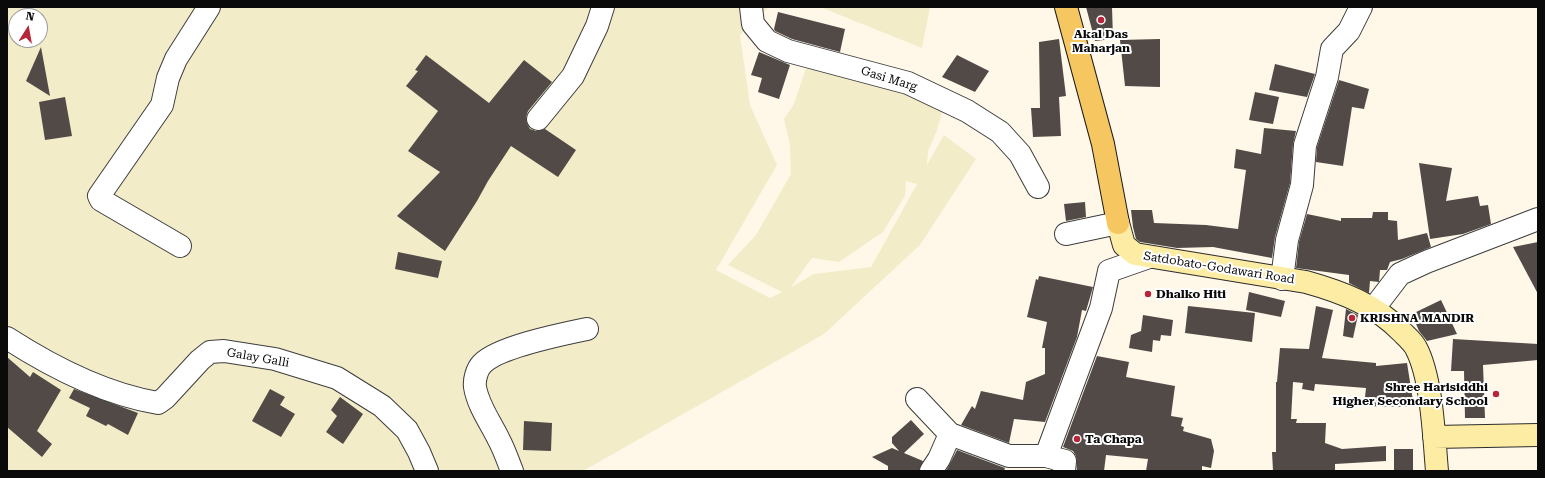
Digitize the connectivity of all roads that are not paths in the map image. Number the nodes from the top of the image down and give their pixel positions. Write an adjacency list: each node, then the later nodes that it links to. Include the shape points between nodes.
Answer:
1 (209, 7): 11 (street, via 176,59 168,78 162,105 99,196 101,200)
2 (603, 7): 6 (street, via 597,26 573,76)
3 (751, 7): 7 (street, Gasi Marg, via 753,24 767,41 788,51 908,83 967,111 1000,132 1020,154)
4 (1066, 7): 9 (main road, Satdobato-Godawari Road, via 1102,144)
5 (1361, 7): 13 (street, via 1350,31 1332,49 1323,89 1305,145 1302,185 1287,240)
6 (538, 119)
7 (1038, 187)
8 (1538, 218): 14 (street, via 1400,274)
9 (1118, 223): 10 (street); 12 (street, Satdobato-Godawari Road, via 1124,245 1134,254)
10 (1066, 234)
11 (180, 246)
12 (1149, 257): 13 (street, Satdobato-Godawari Road); 21 (street, via 1109,271 1101,308)
13 (1282, 279): 14 (street, Satdobato-Godawari Road, via 1328,288)
14 (1374, 308): 20 (street, Satdobato-Godawari Road, via 1416,347 1428,388)
15 (586, 329): 23 (street, via 502,352 482,364 476,375 475,386 480,404 500,441)
16 (7, 338): 22 (street, Galay Galli, via 41,360 112,391 158,403 210,352 224,351 275,359 337,378 382,406 407,430)
17 (918, 399): 18 (street)
18 (950, 434): 21 (street, via 1009,456); 24 (street)
19 (1538, 435): 20 (street)
20 (1434, 437): 26 (street, Satdobato-Godawari Road)
21 (1046, 456): 25 (street, via 1065,461)
22 (427, 471)
23 (512, 471)
24 (932, 471)
25 (1064, 471)
26 (1438, 471)

